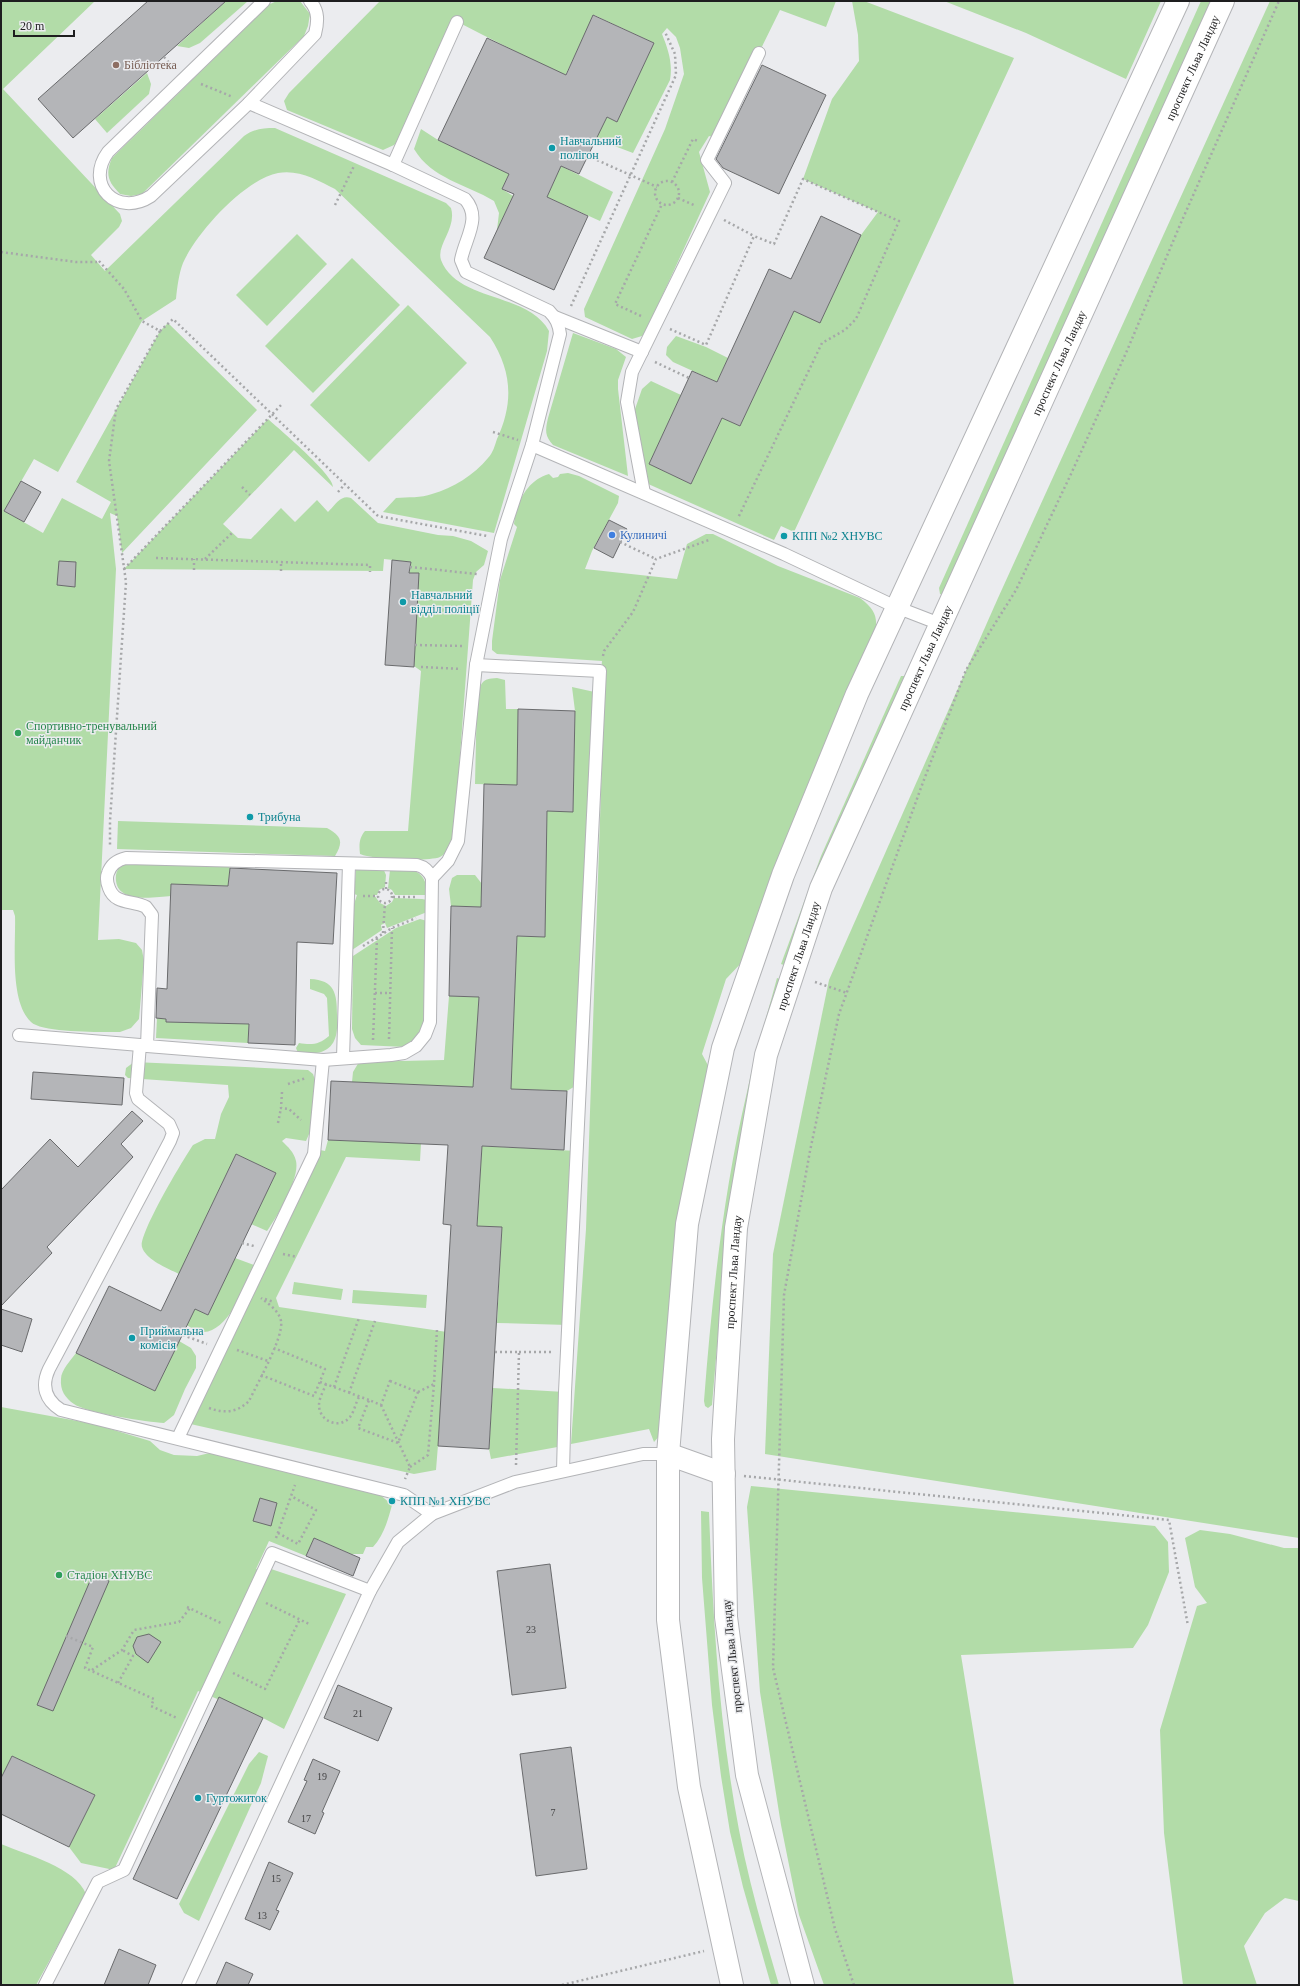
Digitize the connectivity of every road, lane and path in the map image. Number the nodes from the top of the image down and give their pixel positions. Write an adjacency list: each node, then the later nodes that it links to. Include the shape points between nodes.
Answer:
1 (264, 1): 9 (lane, via 108,152 99,171 104,191 121,203 142,202)
2 (310, 1): 9 (lane, via 317,13 318,24 315,34)
3 (1178, 1): 49 (main road)
4 (1223, 1): 50 (main road, проспект Льва Ландау)
5 (1279, 1): 70 (path, via 1071,474 1016,590 966,670)
6 (457, 22): 13 (lane)
7 (665, 32): 14 (path, via 675,54 676,75)
8 (759, 53): 10 (lane)
9 (249, 103): 13 (lane)
10 (713, 148): 15 (path, via 693,139); 21 (lane, via 707,160 725,183)
11 (588, 156): 14 (path)
12 (355, 164): 18 (path)
13 (393, 165): 20 (lane, via 464,199 470,205 473,222 460,260 466,272 549,311)
14 (630, 175): 16 (path); 20 (path)
15 (672, 182): 16 (path, via 665,181); 17 (path, via 678,188 678,200 671,205)
16 (657, 187): 17 (path, via 655,197)
17 (662, 204): 21 (path, via 615,304)
18 (335, 205)
19 (1, 252): 22 (path, via 76,262 98,262 124,289 142,321)
20 (560, 319): 23 (lane); 28 (lane, via 560,334)
21 (656, 323): 23 (lane); 34 (path, via 706,345 754,236 774,244 803,179 899,220 856,319 845,330 822,343)
22 (160, 331): 26 (path, via 173,319); 44 (path, via 116,409 108,460)
23 (641, 354): 24 (path); 32 (lane, via 632,372 627,402)
24 (689, 378)
25 (282, 404): 26 (path)
26 (272, 414): 29 (path); 44 (path)
27 (493, 432): 28 (path)
28 (532, 445): 32 (lane); 36 (lane)
29 (345, 484): 31 (path); 36 (path, via 378,516)
30 (242, 487): 33 (path)
31 (338, 492)
32 (644, 493): 34 (lane)
33 (250, 495)
34 (731, 531): 41 (path); 49 (lane)
35 (232, 533): 40 (path)
36 (501, 539): 48 (lane)
37 (620, 542): 41 (path)
38 (156, 558): 39 (path)
39 (194, 559): 40 (path); 45 (path)
40 (205, 559): 42 (path)
41 (656, 560): 55 (path, via 633,612 604,651)
42 (281, 562): 46 (path); 47 (path, via 370,565)
43 (410, 567): 48 (path)
44 (124, 569): 57 (path, via 126,582 110,821)
45 (194, 570)
46 (281, 571)
47 (370, 572)
48 (494, 576): 52 (lane)
49 (896, 607): 50 (lane); 107 (main road, via 857,694 783,875 723,1048 687,1224)
50 (940, 624): 111 (main road, проспект Льва Ландау, via 821,888 766,1055 736,1228)
51 (415, 645): 52 (path)
52 (480, 647): 54 (lane)
53 (422, 667): 54 (path)
54 (476, 667): 55 (lane); 58 (lane, via 458,842 448,861)
55 (600, 671): 92 (lane)
56 (349, 864): 57 (lane, via 126,858 116,861); 58 (lane, via 417,865 426,870); 66 (lane)
57 (110, 869): 72 (lane, via 107,879 111,893 119,900 146,907 152,915)
58 (432, 878): 60 (lane)
59 (393, 897): 60 (path); 61 (path, via 390,902); 61 (path, via 388,889 381,890 378,899)
60 (432, 898): 62 (lane)
61 (385, 903): 64 (path)
62 (432, 912): 63 (path); 73 (lane, via 430,1022 425,1035 416,1046 404,1053)
63 (392, 928): 64 (path); 69 (path)
64 (384, 933): 65 (path)
65 (377, 936): 66 (path); 68 (path)
66 (346, 957): 75 (lane)
67 (815, 982): 70 (path)
68 (375, 993): 69 (path); 74 (path)
69 (390, 993): 73 (path)
70 (846, 993): 112 (path, via 839,1014 810,1151 784,1295)
71 (19, 1035): 72 (lane)
72 (143, 1045): 76 (lane); 105 (lane, via 136,1093 138,1099 169,1124 172,1133 170,1141 49,1368 44,1384 48,1400 61,1410)
73 (388, 1055): 74 (lane)
74 (373, 1056): 75 (lane)
75 (343, 1058): 76 (lane)
76 (323, 1060): 80 (lane)
77 (282, 1092): 78 (path)
78 (280, 1108): 79 (path); 80 (path, via 289,1109)
79 (278, 1123)
80 (316, 1134): 81 (lane, via 314,1154)
81 (249, 1292): 82 (path); 88 (lane)
82 (262, 1298): 83 (path); 89 (path, via 275,1310 281,1321 280,1335)
83 (274, 1302)
84 (359, 1318): 98 (path)
85 (375, 1321): 99 (path)
86 (437, 1329): 97 (path)
87 (183, 1335): 88 (path)
88 (223, 1347): 93 (path); 103 (lane)
89 (274, 1348): 93 (path); 95 (path, via 325,1369)
90 (495, 1352): 91 (path)
91 (519, 1352): 92 (path); 113 (path)
92 (567, 1353): 110 (lane)
93 (268, 1361): 94 (path)
94 (261, 1375): 95 (path, via 314,1396); 103 (path, via 249,1400 241,1409 216,1411)
95 (320, 1382): 96 (path)
96 (326, 1384): 98 (path); 101 (path, via 318,1403 322,1416 331,1422 339,1423 350,1416)
97 (434, 1384): 100 (path); 108 (path, via 428,1456)
98 (334, 1387): 99 (path)
99 (349, 1392): 101 (path)
100 (418, 1392): 104 (path, via 390,1381); 106 (path)
101 (359, 1396): 102 (path)
102 (369, 1400): 104 (path); 106 (path, via 358,1428)
103 (196, 1404): 105 (lane)
104 (380, 1405): 106 (path)
105 (178, 1438): 109 (lane)
106 (398, 1443): 108 (path)
107 (668, 1454): 110 (lane, via 643,1454); 111 (main road); 131 (main road, via 668,1620 689,1787)
108 (410, 1467): 114 (path)
109 (301, 1469): 114 (lane); 115 (path)
110 (563, 1471): 113 (lane)
111 (724, 1474): 112 (path); 136 (main road, проспект Льва Ландау, via 726,1617 747,1775)
112 (780, 1480): 123 (path, via 1169,1520); 137 (path, via 773,1668 835,1929)
113 (515, 1482): 116 (lane)
114 (399, 1494): 116 (lane)
115 (291, 1496): 117 (path); 117 (path, via 316,1510 298,1544)
116 (432, 1514): 119 (lane, via 398,1542)
117 (278, 1533): 118 (path)
118 (272, 1553): 119 (lane); 120 (lane)
119 (370, 1591): 133 (lane)
120 (252, 1596): 121 (path); 124 (lane)
121 (300, 1619): 122 (path); 127 (path, via 265,1689)
122 (309, 1624)
123 (1188, 1626)
124 (236, 1630): 126 (path, via 188,1607 179,1622 134,1630); 127 (lane)
125 (66, 1636): 128 (path, via 94,1647 85,1668)
126 (122, 1650): 128 (path); 129 (path, via 133,1656)
127 (219, 1666): 130 (lane)
128 (91, 1670): 129 (path)
129 (118, 1682): 130 (path, via 154,1699 151,1706)
130 (192, 1726): 132 (lane, via 124,1870 98,1882)
131 (724, 1946): 134 (path); 135 (main road)
132 (45, 1985)
133 (188, 1985)
134 (562, 1985)
135 (732, 1985)
136 (803, 1985)
137 (854, 1985)

